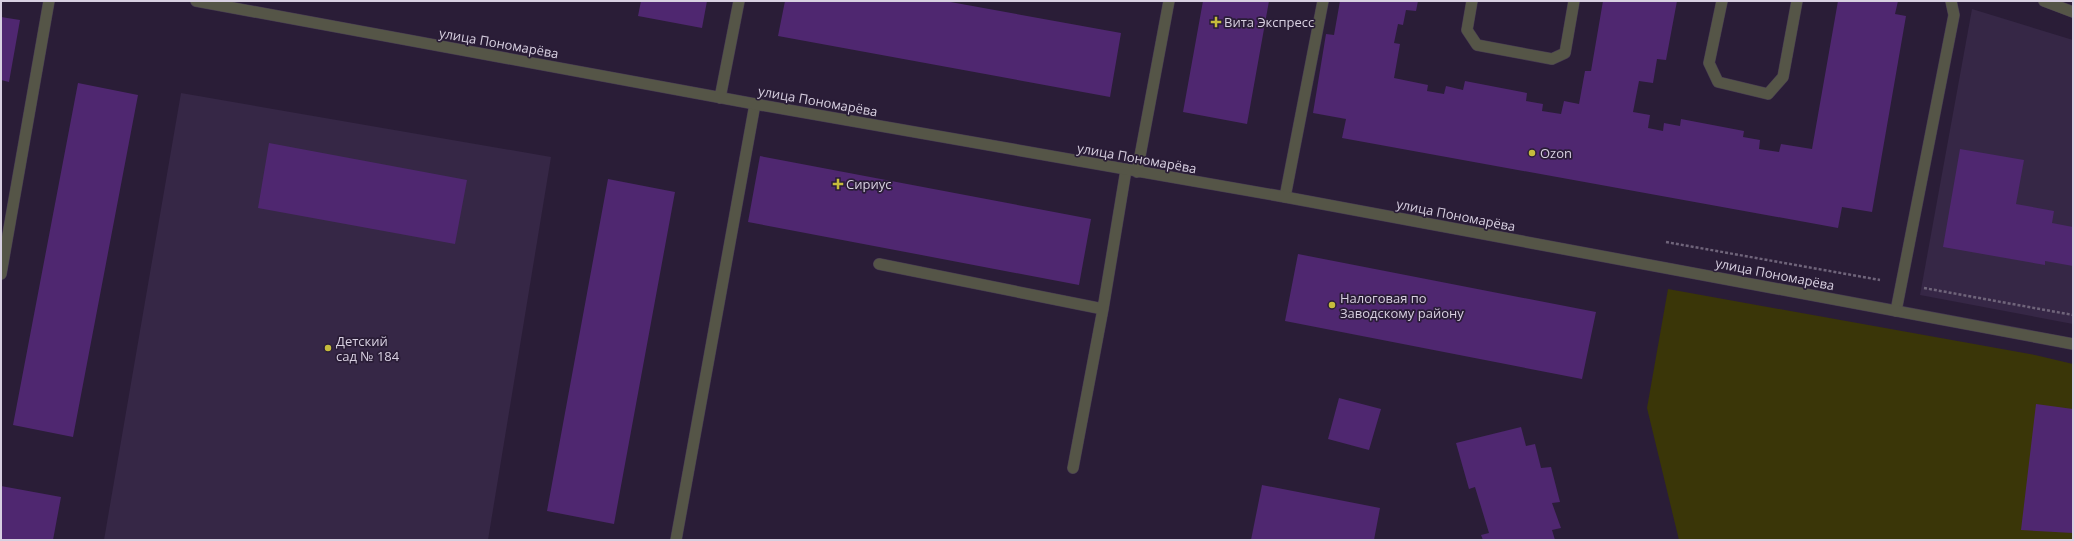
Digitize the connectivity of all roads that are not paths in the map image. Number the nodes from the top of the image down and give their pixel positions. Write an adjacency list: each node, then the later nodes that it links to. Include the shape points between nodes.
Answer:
1 (49, 1): 18 (street)
2 (196, 1): 13 (street, улица Пономарёва)
3 (739, 1): 13 (street)
4 (1169, 1): 15 (street)
5 (1323, 1): 16 (street)
6 (1472, 1): 7 (street, via 1467,30 1477,45 1552,59 1565,53)
7 (1574, 1)
8 (1722, 1): 9 (street, via 1709,63 1718,82 1768,94 1783,77)
9 (1797, 1)
10 (1951, 1): 20 (street, via 1954,15)
11 (2044, 1): 12 (street)
12 (2073, 12)
13 (720, 98): 14 (street, улица Пономарёва)
14 (755, 104): 15 (street, улица Пономарёва); 23 (street)
15 (1131, 171): 16 (street, улица Пономарёва); 19 (street)
16 (1285, 197): 20 (street, улица Пономарёва)
17 (879, 264): 19 (street)
18 (1, 274)
19 (1103, 309): 22 (street)
20 (1896, 311): 21 (street, улица Пономарёва)
21 (2073, 344)
22 (1073, 468)
23 (676, 540)

